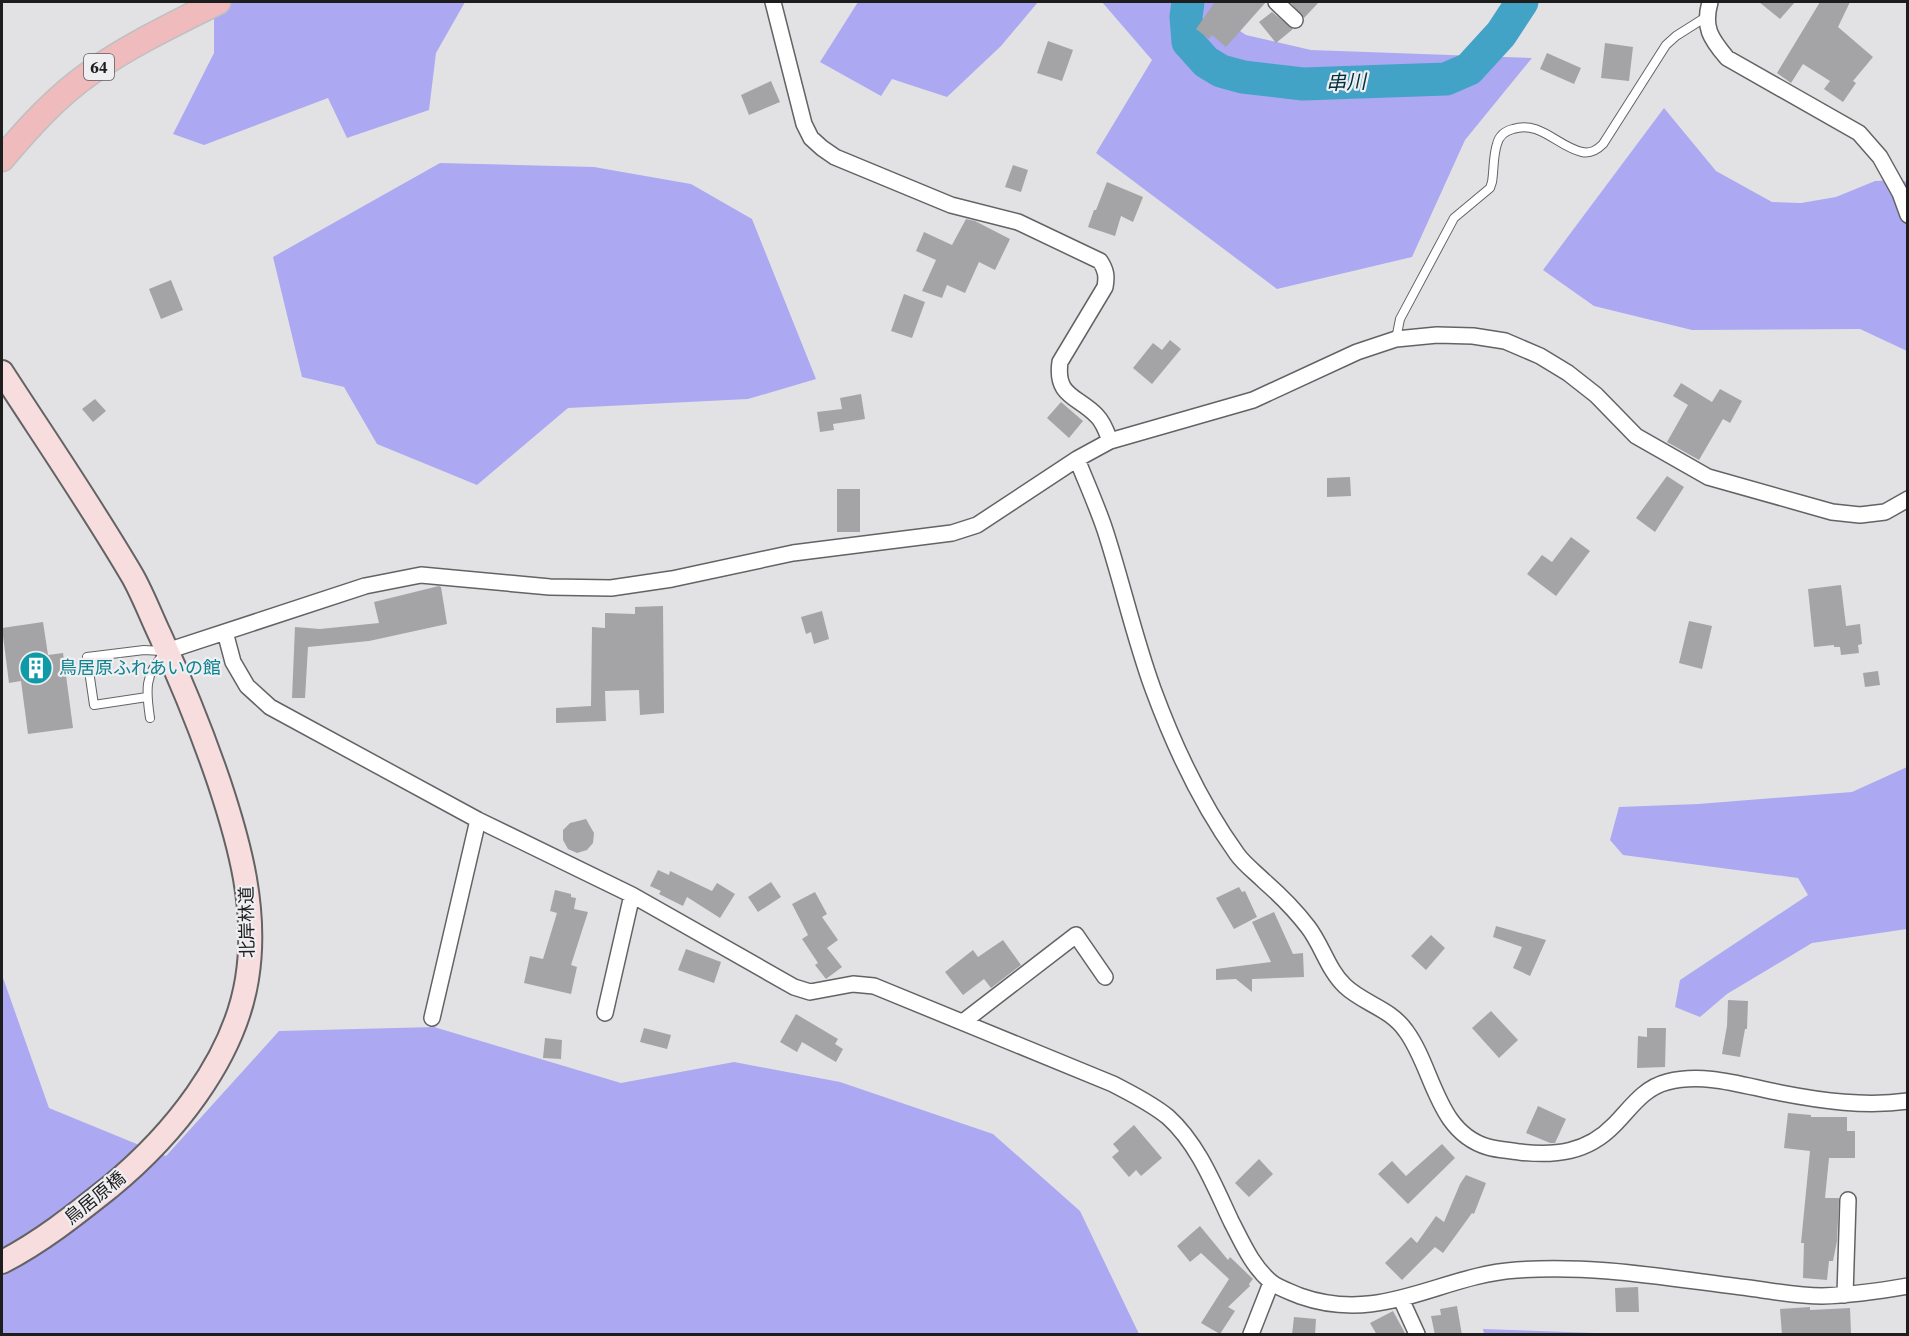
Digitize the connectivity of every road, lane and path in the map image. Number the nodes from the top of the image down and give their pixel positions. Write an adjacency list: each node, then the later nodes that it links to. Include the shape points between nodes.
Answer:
1 (218, 2): 7 (main road, 64, via 123,51 88,74 37,120)
2 (773, 2): 11 (street, via 799,109 811,138 822,148 951,205 1018,222 1100,261 1107,279 1105,287 1060,362 1058,372 1066,392 1098,416)
3 (1276, 2): 6 (street)
4 (1710, 2): 5 (street)
5 (1706, 17): 8 (street, via 1712,40 1727,58 1859,133 1880,157); 9 (lane, via 1666,45 1597,150 1583,152 1530,128 1509,129 1502,135 1490,188 1454,218 1400,319)
6 (1295, 20)
7 (2, 159)
8 (1908, 215)
9 (1396, 339): 11 (street, via 1253,400); 13 (street, via 1473,336 1505,341 1540,356 1596,395 1636,436 1708,477 1832,512 1885,512)
10 (2, 372): 15 (street, 北岸林道, via 104,529 134,580)
11 (1110, 441): 12 (street)
12 (1077, 459): 14 (street, via 977,525 952,533 793,553 611,588 550,587 421,574 365,586); 24 (street, via 1104,528 1153,688 1208,809 1239,857 1310,929 1336,976 1348,989 1395,1018 1408,1032 1448,1118 1461,1133 1491,1148 1546,1155 1570,1151 1612,1128 1650,1089 1688,1079 1725,1080 1781,1093 1872,1105)
13 (1908, 499)
14 (225, 632): 15 (street); 18 (street, via 233,662 247,686 270,707)
15 (167, 651): 16 (lane, via 150,671); 16 (lane, via 87,657 94,705); 25 (street, 北岸林道, via 207,746 245,870 249,908 247,980 226,1042 207,1078 161,1140)
16 (147, 697): 17 (lane)
17 (150, 718)
18 (478, 820): 19 (street); 22 (street)
19 (632, 895): 21 (street); 23 (street, via 794,987 810,992 853,984 874,986)
20 (1106, 977): 23 (street, via 1076,935)
21 (604, 1013)
22 (432, 1018)
23 (963, 1022): 28 (street, via 1113,1083 1168,1117 1203,1163 1249,1256)
24 (1908, 1101)
25 (131, 1170): 27 (street, 鳥居原橋, via 60,1226)
26 (1848, 1200): 30 (street)
27 (2, 1262)
28 (1271, 1283): 31 (street, via 1319,1302 1343,1306); 32 (street)
29 (1908, 1286): 30 (street)
30 (1845, 1295): 31 (street, via 1799,1295 1600,1270 1543,1269 1472,1277)
31 (1401, 1299): 33 (street)
32 (1251, 1335)
33 (1417, 1335)

